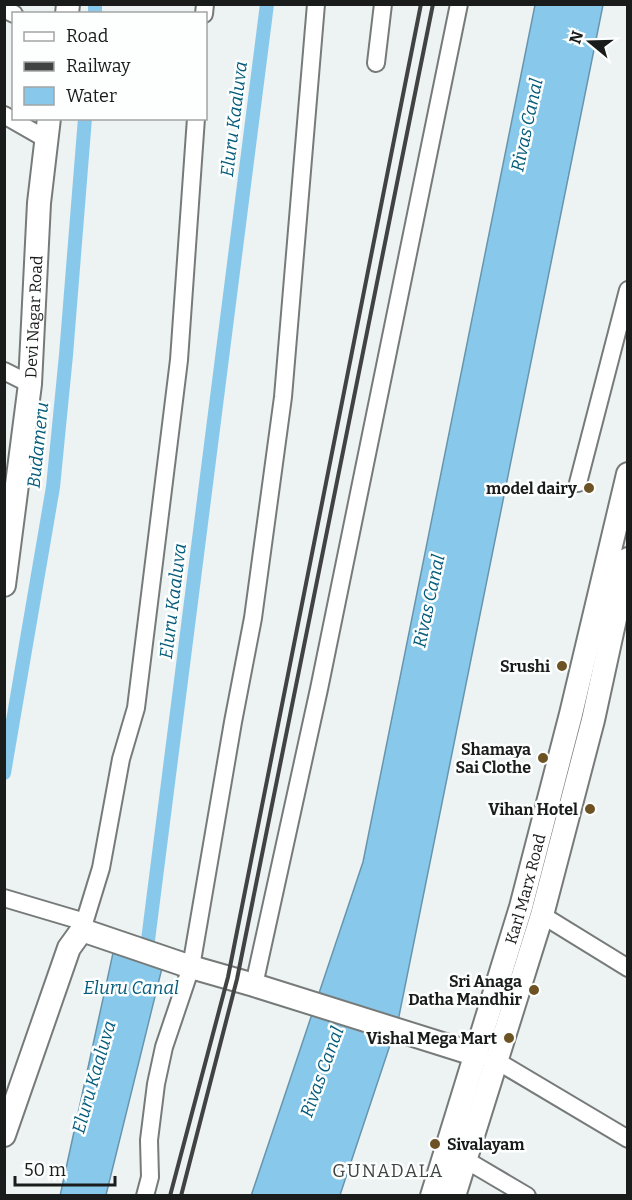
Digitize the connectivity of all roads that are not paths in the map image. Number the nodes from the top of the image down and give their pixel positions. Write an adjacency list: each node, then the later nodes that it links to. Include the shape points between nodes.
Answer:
1 (316, 4): 22 (street, via 283,397 253,618)
2 (382, 4): 4 (street)
3 (459, 4): 24 (street, via 319,689)
4 (376, 63)
5 (19, 120): 7 (street)
6 (196, 120): 21 (street, via 179,360 136,708 121,759 102,868)
7 (47, 129): 10 (main road, Devi Nagar Road)
8 (627, 290): 12 (street)
9 (4, 371): 10 (street)
10 (30, 384): 13 (main road, Devi Nagar Road)
11 (627, 474): 17 (main road, Karl Marx Road)
12 (578, 483)
13 (9, 518): 16 (main road, Devi Nagar Road)
14 (627, 559): 15 (main road, Karl Marx Road)
15 (625, 583): 18 (main road, Karl Marx Road)
16 (4, 585)
17 (571, 714): 18 (main road); 20 (main road, Karl Marx Road)
18 (593, 720): 20 (main road, Karl Marx Road)
19 (4, 898): 21 (street)
20 (538, 900): 23 (street); 25 (main road, Karl Marx Road); 25 (main road, Karl Marx Road)
21 (84, 926): 22 (main road); 27 (main road, via 69,948)
22 (184, 964): 24 (main road); 30 (street, via 150,1129 150,1177)
23 (627, 968)
24 (254, 985): 25 (main road)
25 (487, 1058): 26 (main road, Karl Marx Road); 28 (street)
26 (465, 1126): 29 (main road, Karl Marx Road); 31 (main road, Karl Marx Road)
27 (4, 1136)
28 (627, 1139)
29 (466, 1160): 32 (main road, Karl Marx Road); 33 (street)
30 (145, 1196)
31 (432, 1196)
32 (454, 1196)
33 (527, 1196)

